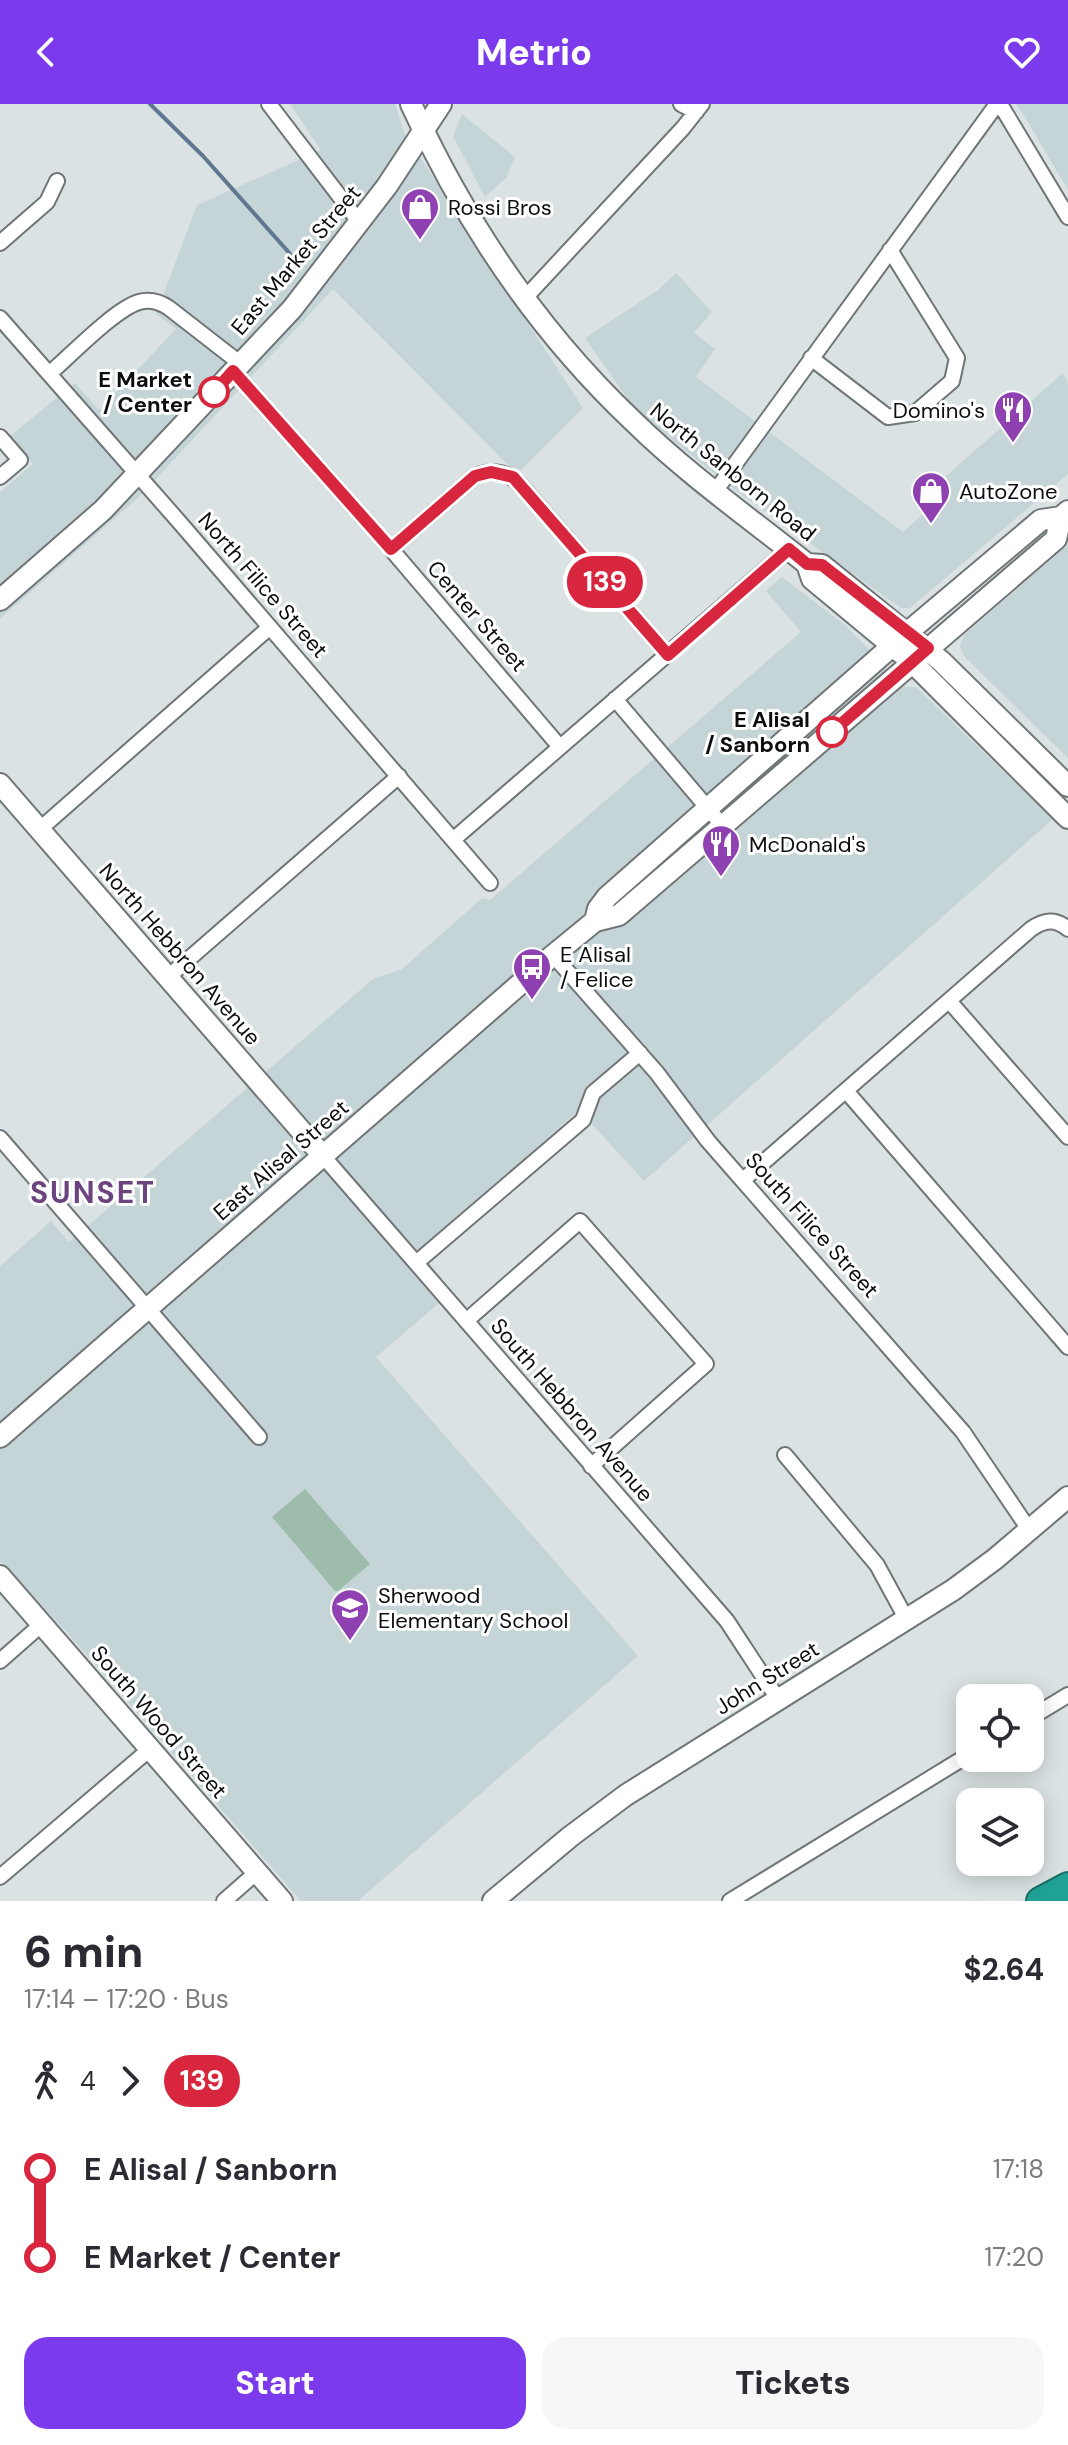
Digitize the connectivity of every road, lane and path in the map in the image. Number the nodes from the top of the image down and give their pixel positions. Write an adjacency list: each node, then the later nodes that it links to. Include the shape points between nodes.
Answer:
1 (269, 104): 10 (street)
2 (411, 104): 7 (main road, North Sanborn Road)
3 (441, 104): 7 (main road, East Market Street)
4 (681, 104): 6 (street)
5 (998, 104): 9 (street); 12 (street)
6 (699, 108): 13 (street)
7 (424, 132): 10 (main road, East Market Street); 13 (main road, North Sanborn Road)
8 (57, 181): 11 (street, via 47,202)
9 (1068, 217)
10 (360, 223): 16 (main road, East Market Street, via 292,309)
11 (0, 243)
12 (890, 250): 15 (street); 15 (street, via 957,358 952,381 915,413 888,417)
13 (524, 299): 21 (main road, North Sanborn Road, via 631,420)
14 (0, 318): 17 (street, North Filice Street)
15 (811, 358): 21 (street)
16 (237, 367): 17 (street, Center Street, via 174,311 147,301 126,308); 19 (main road, East Market Street); 23 (street, Center Street)
17 (49, 374): 19 (street, North Filice Street)
18 (0, 437): 20 (street, via 20,460)
19 (137, 474): 25 (main road, East Market Street); 26 (street, North Filice Street)
20 (0, 477)
21 (714, 493): 24 (main road, North Sanborn Road)
22 (1064, 514): 27 (main road, East Alisal Street, via 1041,520); 29 (main road, East Alisal Street, via 1056,539)
23 (391, 549): 28 (street, via 475,476 506,474); 31 (street, Center Street)
24 (789, 549): 27 (main road, North Sanborn Road, via 807,564 812,579); 28 (street)
25 (0, 600)
26 (270, 627): 32 (street, North Filice Street); 38 (street)
27 (901, 639): 29 (main road, North Sanborn Road); 35 (main road, East Alisal Street)
28 (668, 655): 30 (street)
29 (920, 655): 34 (main road); 36 (main road); 37 (main road, East Alisal Street)
30 (615, 699): 31 (street); 35 (street)
31 (560, 747): 39 (street)
32 (399, 776): 39 (street, North Filice Street); 44 (street)
33 (0, 784): 38 (main road, North Hebbron Avenue)
34 (1068, 786)
35 (707, 807): 37 (street); 41 (main road, East Alisal Street, via 607,897)
36 (1068, 818)
37 (722, 825): 41 (main road, East Alisal Street, via 619,915)
38 (40, 829): 44 (main road, North Hebbron Avenue)
39 (454, 839): 40 (street, North Filice Street)
40 (490, 883)
41 (595, 921): 43 (main road, East Alisal Street)
42 (1068, 929): 45 (street, via 1048,921 1031,929)
43 (554, 956): 46 (street, South Filice Street); 50 (main road, East Alisal Street)
44 (168, 977): 50 (main road, North Hebbron Avenue)
45 (950, 1002): 47 (street); 48 (street)
46 (640, 1053): 51 (street, South Filice Street); 52 (street, via 593,1093 583,1120)
47 (847, 1092): 51 (street); 55 (street)
48 (1068, 1137)
49 (0, 1138): 53 (street)
50 (323, 1156): 52 (street, South Hebbron Avenue); 53 (main road, East Alisal Street)
51 (743, 1180): 61 (street, South Filice Street, via 963,1432)
52 (416, 1263): 54 (street, South Hebbron Avenue)
53 (147, 1308): 56 (main road, East Alisal Street); 57 (street)
54 (466, 1321): 59 (street, South Hebbron Avenue); 59 (street, via 580,1221 706,1364)
55 (1068, 1347)
56 (0, 1437)
57 (259, 1437)
58 (785, 1455): 63 (street, via 877,1565)
59 (591, 1466): 67 (street, South Hebbron Avenue, via 735,1632)
60 (1068, 1497): 61 (main road, John Street)
61 (1030, 1531): 63 (main road, John Street)
62 (0, 1576): 64 (main road, South Wood Street)
63 (907, 1620): 67 (main road, John Street)
64 (42, 1624): 65 (street); 69 (main road, South Wood Street)
65 (0, 1661)
66 (1068, 1695): 68 (street)
67 (778, 1699): 76 (main road, John Street, via 626,1795)
68 (1044, 1710)
69 (150, 1749): 71 (main road, South Wood Street); 72 (street)
70 (956, 1763): 77 (street)
71 (257, 1872): 74 (street); 75 (main road, South Wood Street)
72 (0, 1877)
73 (1068, 1886): 78 (highway)
74 (224, 1901)
75 (282, 1901)
76 (493, 1901)
77 (730, 1901)
78 (1040, 1901)

